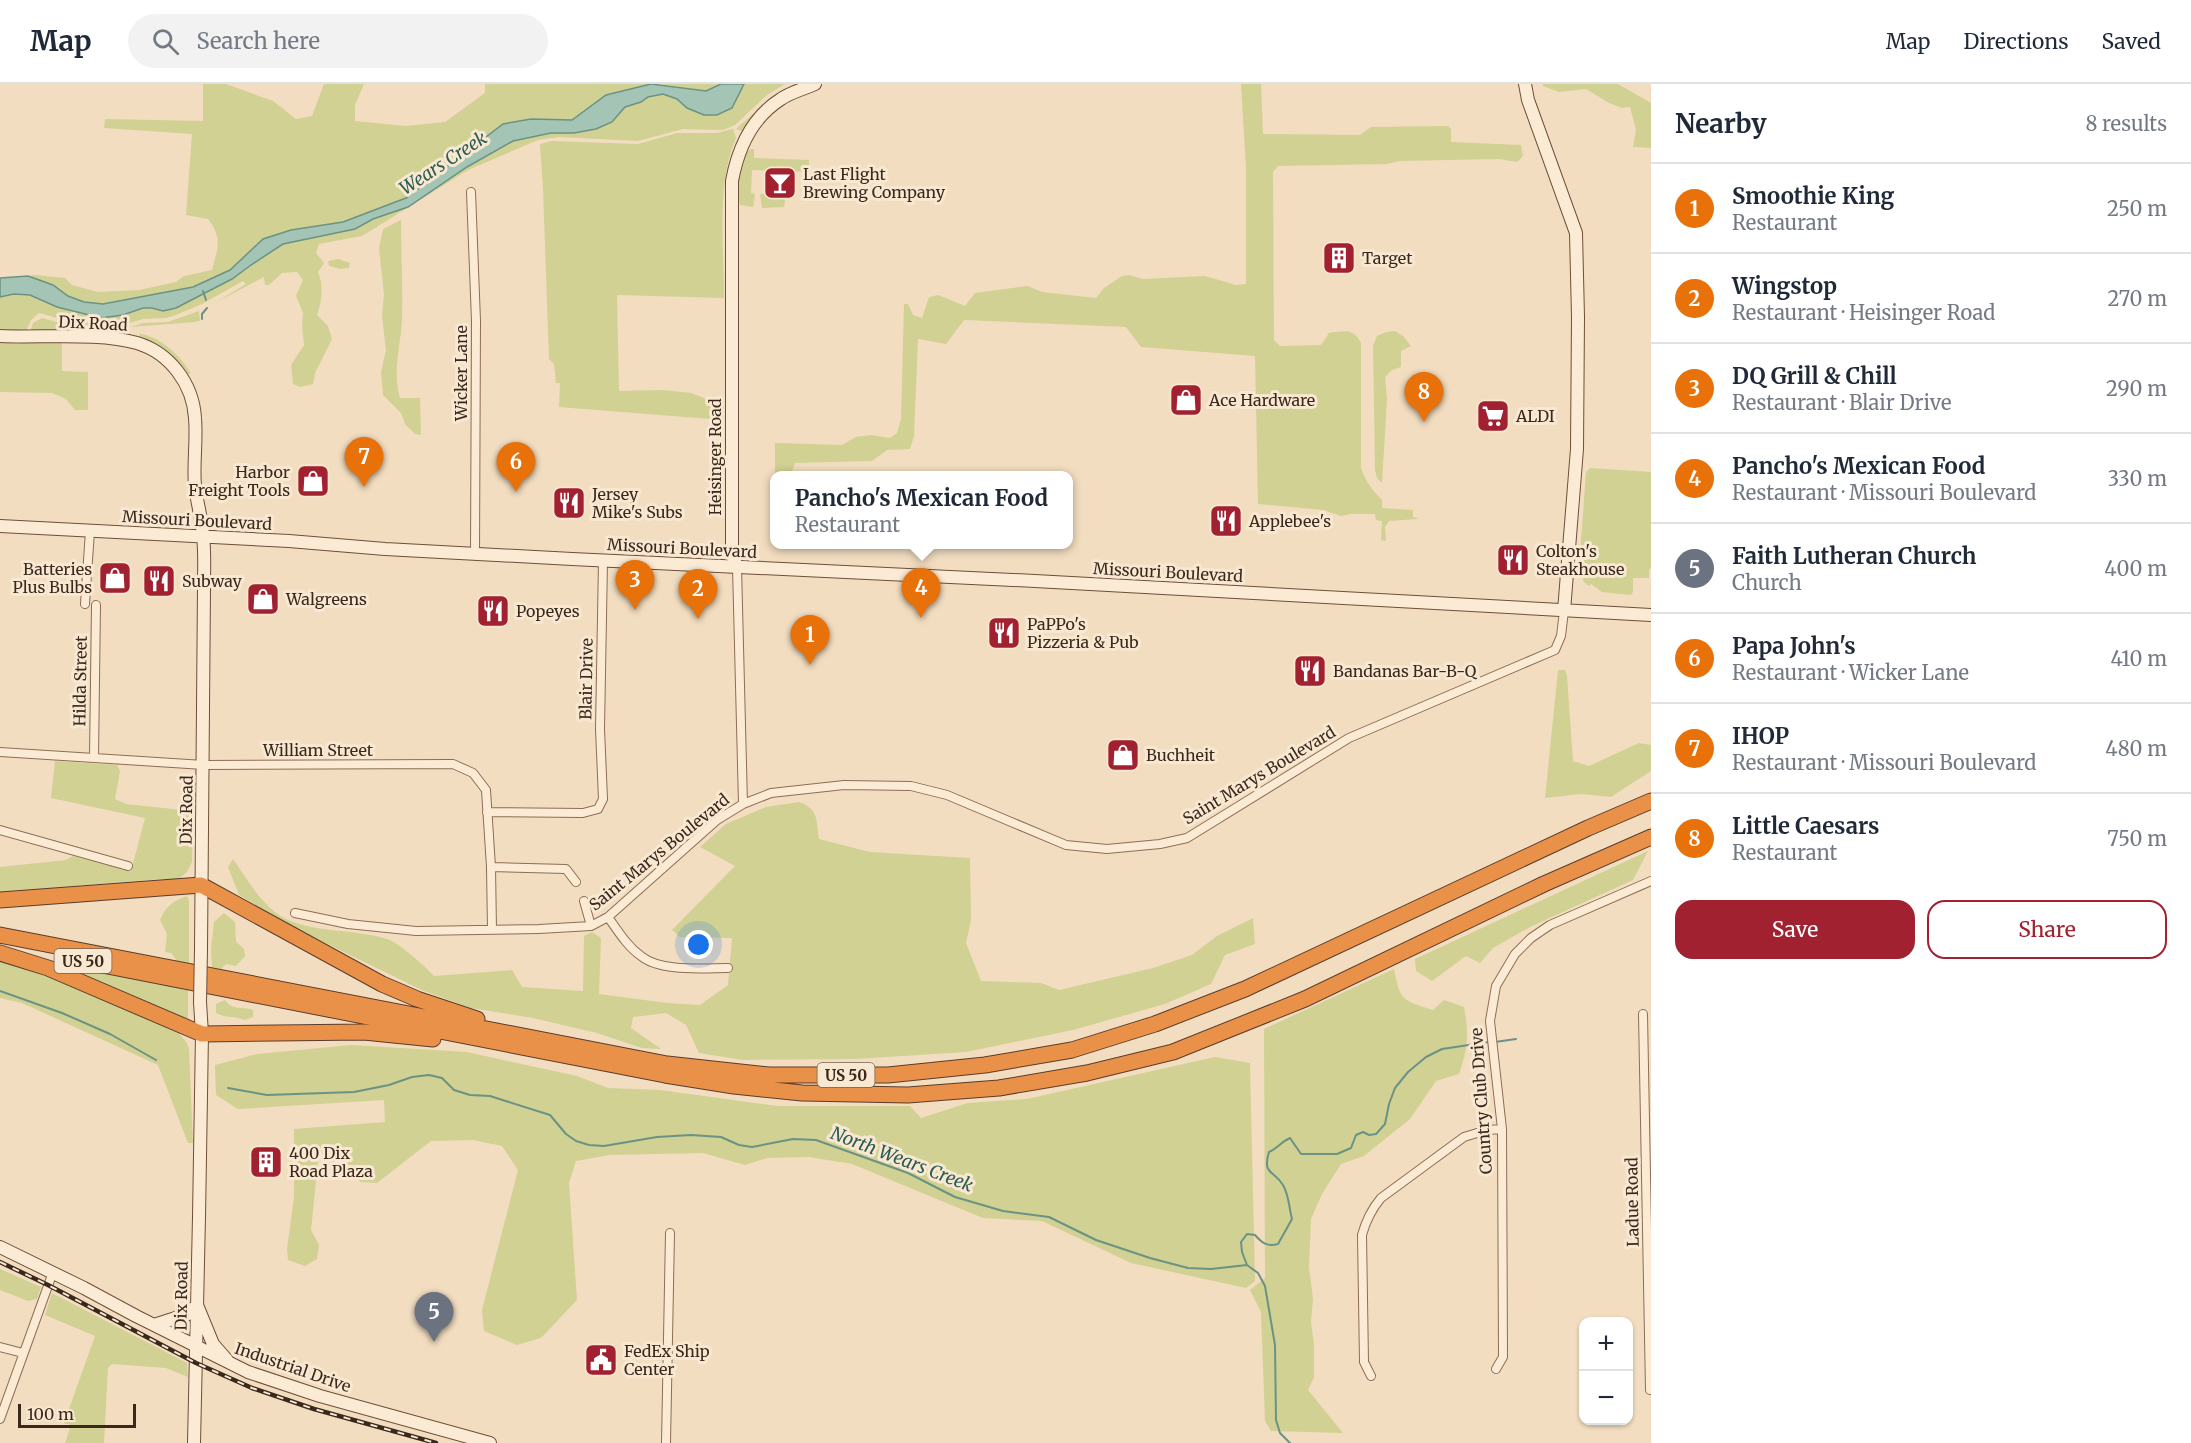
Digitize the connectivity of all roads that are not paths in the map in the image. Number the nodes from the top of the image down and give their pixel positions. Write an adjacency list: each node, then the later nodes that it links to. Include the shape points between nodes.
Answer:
1 (815, 84): 10 (main road, Heisinger Road, via 781,98 756,121 735,163 732,181 732,554)
2 (1526, 84): 13 (main road, via 1528,100 1576,233 1577,449)
3 (471, 192): 8 (street, Wicker Lane, via 476,321)
4 (3, 336): 7 (main road, Dix Road, via 120,339 149,348 171,364 187,386 194,406 195,487)
5 (0, 526): 6 (main road, Missouri Boulevard)
6 (90, 531): 7 (main road, Missouri Boulevard); 11 (street)
7 (203, 537): 8 (main road, Missouri Boulevard); 17 (main road, Dix Road)
8 (475, 554): 9 (main road, Missouri Boulevard)
9 (603, 561): 10 (main road, Missouri Boulevard); 20 (street, Blair Drive, via 603,799 598,809 583,813)
10 (737, 567): 13 (main road, Missouri Boulevard); 19 (street, Heisinger Road)
11 (85, 604)
12 (96, 604): 16 (street, Hilda Street)
13 (1564, 611): 14 (main road, Missouri Boulevard); 19 (street, Saint Marys Boulevard, via 1555,650 1349,738 1187,838 1107,849 1066,845 946,795 911,786 844,785 771,793)
14 (1651, 615)
15 (0, 752): 16 (street, William Street)
16 (94, 757): 17 (street, William Street)
17 (204, 765): 20 (street, William Street, via 453,764 473,773 486,790); 27 (main road, Dix Road)
18 (1651, 801): 40 (highway, US 50, via 1245,989 1155,1024 1072,1050 985,1065 888,1075 769,1075 667,1064)
19 (743, 804): 31 (street, Saint Marys Boulevard, via 717,820)
20 (488, 812): 24 (street, William Street)
21 (0, 830): 23 (street)
22 (1651, 837): 41 (highway, US 50, via 1305,999 1173,1052 1087,1073 999,1088 908,1095 802,1092 734,1086)
23 (128, 866)
24 (491, 867): 26 (street, via 566,869); 33 (street, William Street)
25 (1651, 881): 42 (street, Country Club Drive, via 1550,925 1515,954 1496,986 1490,1021)
26 (576, 882)
27 (201, 885): 28 (highway); 39 (main road, Dix Road, bridge); 40 (highway, via 382,984)
28 (0, 900)
29 (584, 901): 32 (street)
30 (295, 913): 33 (street, Saint Marys Boulevard, via 348,924 416,931)
31 (608, 917): 32 (street, Saint Marys Boulevard); 37 (street, via 625,941 652,963)
32 (591, 926): 33 (street, Saint Marys Boulevard)
33 (492, 930)
34 (0, 935): 40 (highway, US 50)
35 (0, 945): 41 (highway, US 50)
36 (0, 953): 39 (highway, via 48,968)
37 (728, 968)
38 (1643, 1014): 46 (street, Ladue Road)
39 (202, 1034): 41 (highway, via 364,1032); 47 (main road, Dix Road)
40 (555, 1043)
41 (534, 1050)
42 (1502, 1129): 53 (street, Country Club Drive, via 1503,1357); 54 (street, via 1464,1137 1381,1198 1369,1215 1362,1250 1364,1362)
43 (670, 1233): 59 (street)
44 (0, 1248): 45 (main road, Industrial Drive)
45 (53, 1272): 48 (main road, Industrial Drive); 51 (street)
46 (1650, 1273): 55 (street, Ladue Road)
47 (197, 1305): 48 (main road, via 188,1314); 50 (main road, Dix Road); 52 (main road, via 213,1344)
48 (154, 1325): 50 (main road, Industrial Drive)
49 (0, 1347): 51 (street)
50 (197, 1347): 52 (main road, Industrial Drive); 57 (main road, Dix Road)
51 (23, 1353): 56 (street)
52 (230, 1364): 58 (main road, Industrial Drive, via 320,1396)
53 (1496, 1369)
54 (1371, 1376)
55 (1650, 1390)
56 (0, 1419)
57 (194, 1443)
58 (490, 1443)
59 (666, 1443)

